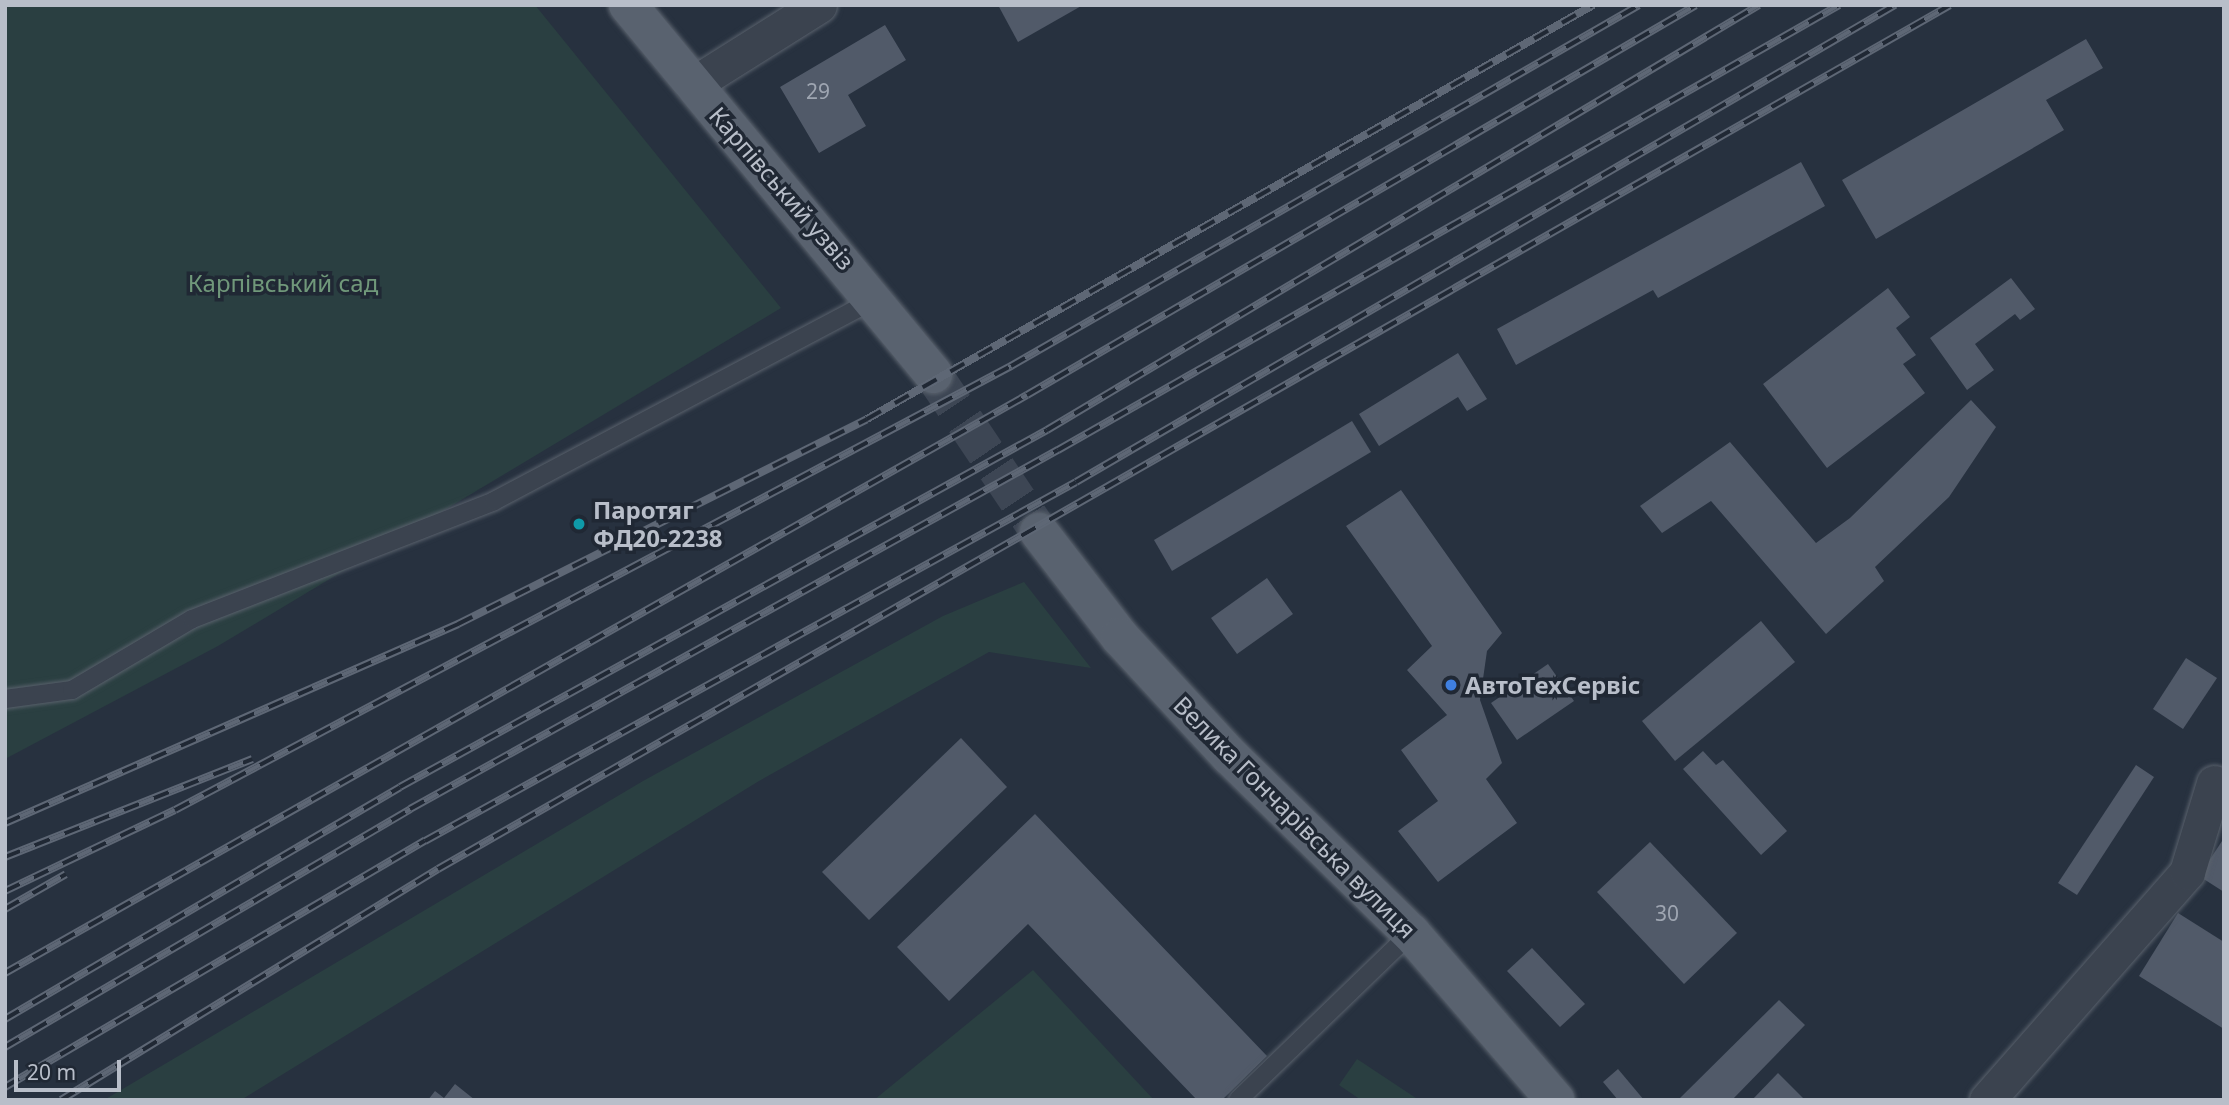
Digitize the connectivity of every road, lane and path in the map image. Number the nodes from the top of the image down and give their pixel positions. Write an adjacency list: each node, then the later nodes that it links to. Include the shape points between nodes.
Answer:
1 (628, 5): 3 (main road, Карпівський узвіз)
2 (819, 5): 3 (street)
3 (692, 85): 4 (main road, Карпівський узвіз)
4 (876, 299): 5 (main road, Карпівський узвіз); 7 (lane, via 494,501 192,619 72,690)
5 (933, 374)
6 (1040, 532): 9 (main road, Велика Гончарівська вулиця, via 1175,696)
7 (5, 699)
8 (2214, 783): 12 (street, via 2187,872)
9 (1410, 933): 10 (lane); 11 (main road, Велика Гончарівська вулиця)
10 (1238, 1100)
11 (1555, 1100)
12 (1987, 1100)

